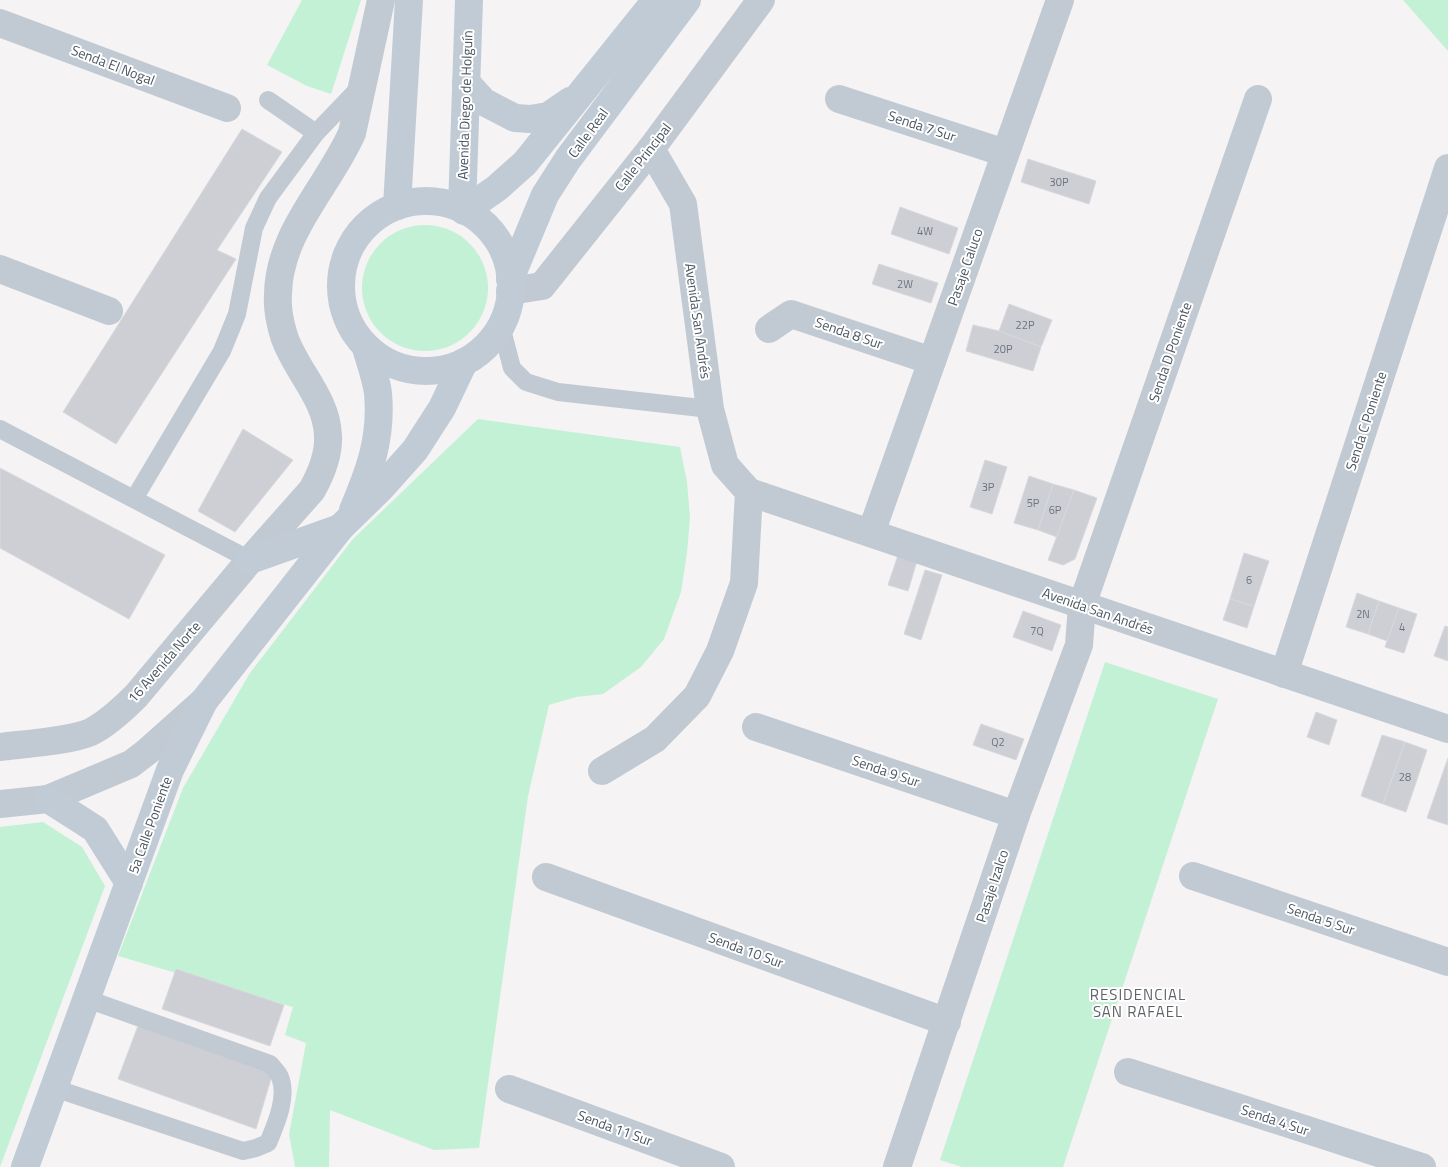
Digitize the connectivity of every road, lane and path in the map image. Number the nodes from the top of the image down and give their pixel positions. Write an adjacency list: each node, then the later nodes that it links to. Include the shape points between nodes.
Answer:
1 (381, 0): 10 (street, 16 Avenida Norte)
2 (409, 0): 20 (main road)
3 (468, 0): 9 (main road, Avenida Diego de Holguín)
4 (656, 0): 11 (main road, Calle Real)
5 (687, 0): 23 (main road, Calle Real, via 568,159 545,195)
6 (760, 0): 17 (street, Calle Principal)
7 (1060, 0): 18 (street, Pasaje Caluco)
8 (0, 23): 15 (street, Senda El Nogal)
9 (466, 82): 11 (main road, via 484,102 515,118 548,116); 21 (main road, Avenida Diego de Holguín)
10 (364, 83): 16 (lane); 36 (street, 16 Avenida Norte, via 352,133 292,235 280,272 278,295 284,336 320,404 328,435 327,450 312,490)
11 (582, 93): 21 (main road, Calle Real, via 525,163 497,188)
12 (839, 99): 18 (street, Senda 7 Sur)
13 (1258, 99): 37 (street, Senda D Poniente)
14 (268, 100): 16 (lane)
15 (227, 108)
16 (316, 133): 33 (lane, via 261,212 250,244 237,314 222,351)
17 (651, 149): 23 (street, Calle Principal, via 542,286); 30 (street, Avenida San Andrés, via 683,204)
18 (1006, 153): 28 (street, Pasaje Caluco)
19 (1448, 168): 38 (street, Senda C Poniente)
20 (398, 206): 21 (main road, via 427,201); 27 (main road, via 364,228 349,250 342,275 342,302 346,315)
21 (463, 210): 23 (main road, via 480,221 495,238 505,257)
22 (0, 269): 24 (street)
23 (510, 285): 25 (main road, via 509,303)
24 (110, 312)
25 (501, 326): 29 (main road, via 485,347); 30 (lane, via 512,368 526,382 558,392)
26 (769, 329): 28 (street, Senda 8 Sur, via 791,314)
27 (366, 348): 29 (main road, via 389,363 414,371 440,370); 34 (main road, 5a Calle Poniente, via 378,392 378,437 366,481)
28 (932, 361): 35 (street, Pasaje Caluco)
29 (464, 362): 34 (main road, 5a Calle Poniente, via 442,408 415,450)
30 (710, 409): 32 (street, Avenida San Andrés, via 726,465)
31 (0, 429): 33 (lane)
32 (749, 492): 35 (street, Avenida San Andrés); 43 (street, via 744,583 720,651 697,696 655,739)
33 (134, 499): 36 (lane)
34 (344, 525): 36 (main road); 39 (main road, 5a Calle Poniente)
35 (871, 533): 37 (street, Avenida San Andrés)
36 (250, 560): 42 (street, 16 Avenida Norte, via 136,696 116,715 90,732)
37 (1082, 605): 38 (street, Avenida San Andrés); 46 (street, Pasaje Izalco, via 1080,646)
38 (1284, 674): 41 (street, Avenida San Andrés)
39 (204, 700): 44 (street, via 131,764); 49 (main road, 5a Calle Poniente, via 170,770)
40 (756, 727): 46 (street, Senda 9 Sur)
41 (1448, 730)
42 (0, 747)
43 (602, 771)
44 (48, 799): 45 (street); 49 (main road, via 95,829)
45 (0, 804)
46 (1016, 815): 52 (street, Pasaje Izalco)
47 (1193, 876): 50 (street, Senda 5 Sur)
48 (546, 877): 52 (street, Senda 10 Sur)
49 (129, 883): 51 (main road, 5a Calle Poniente)
50 (1448, 962)
51 (86, 999): 54 (main road, 5a Calle Poniente); 54 (lane, via 270,1064 280,1076 283,1093 276,1124 268,1143 244,1151)
52 (947, 1022): 58 (street, Pasaje Izalco)
53 (1128, 1072): 59 (street, Senda 4 Sur)
54 (54, 1088): 56 (main road, 5a Calle Poniente)
55 (509, 1089): 57 (street, Senda 11 Sur)
56 (25, 1167)
57 (721, 1167)
58 (897, 1167)
59 (1422, 1167)

